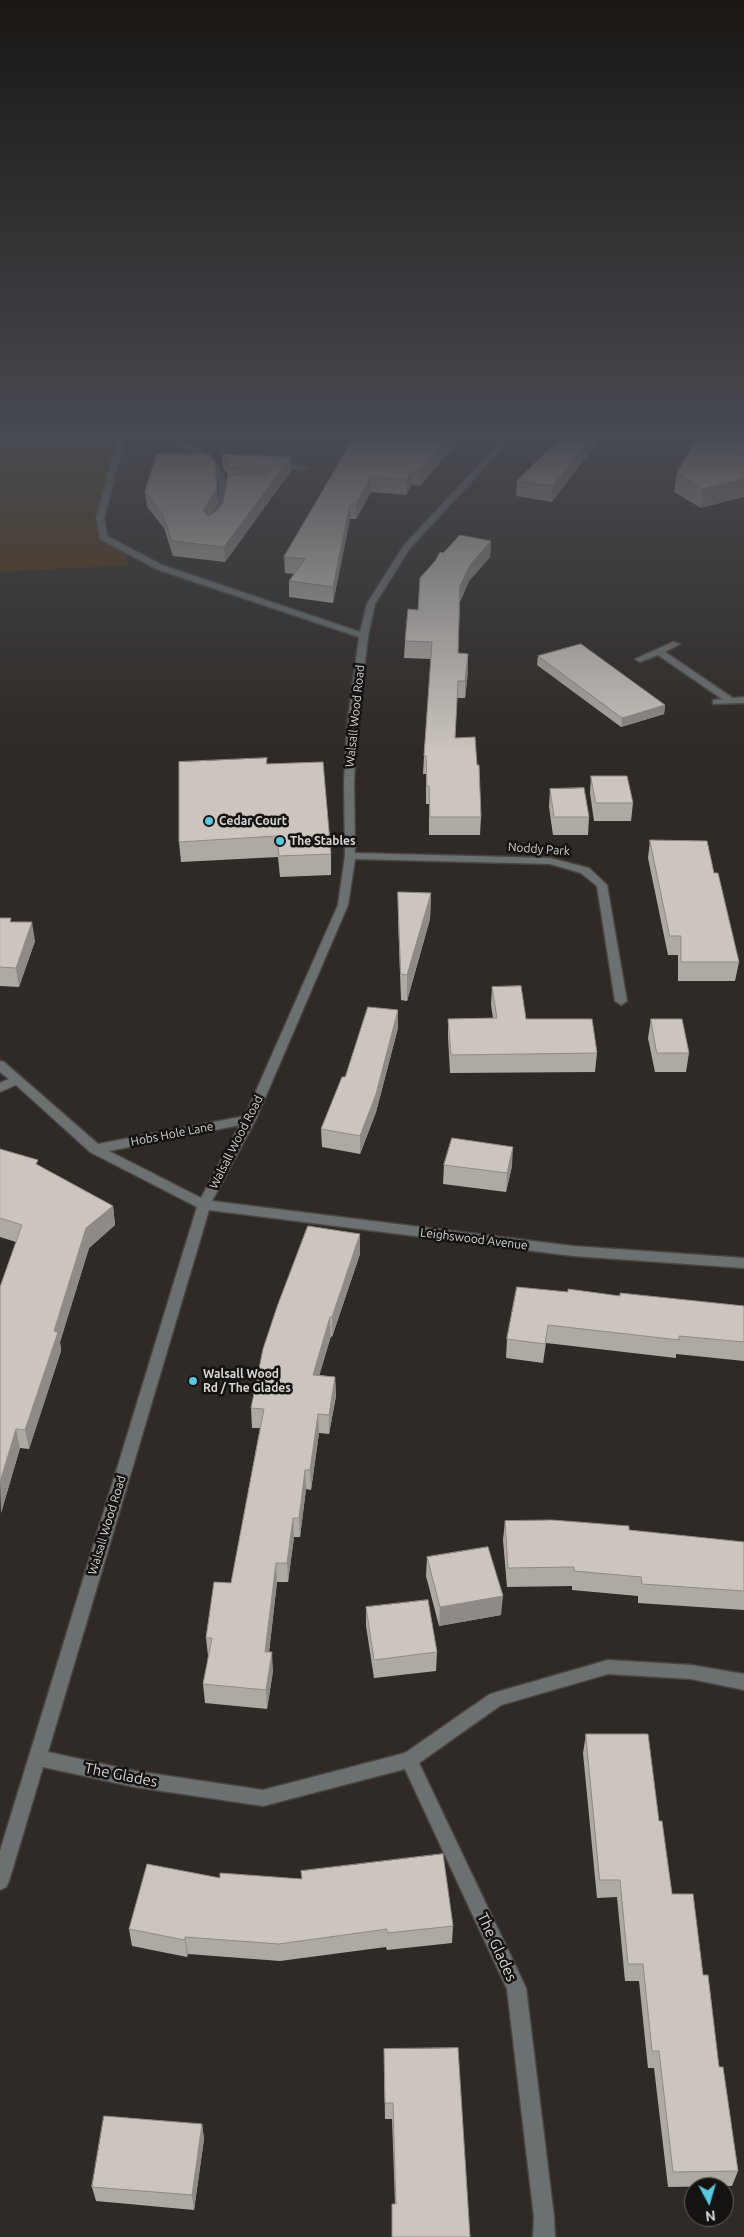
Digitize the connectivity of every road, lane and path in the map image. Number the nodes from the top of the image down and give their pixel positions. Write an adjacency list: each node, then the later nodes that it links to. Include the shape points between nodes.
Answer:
1 (116, 545): 3 (street, via 159,567)
2 (409, 545): 3 (street, Walsall Wood Road, via 371,604)
3 (364, 636): 10 (street, Walsall Wood Road, via 352,728)
4 (676, 644): 5 (street)
5 (660, 652): 6 (street); 8 (street)
6 (640, 659)
7 (744, 700): 8 (street)
8 (731, 701): 9 (street)
9 (716, 702)
10 (350, 856): 11 (street, Noddy Park, via 550,861 581,866 602,884); 15 (street, Walsall Wood Road, via 343,905)
11 (621, 1001)
12 (0, 1065): 13 (street, Hobs Hole Lane)
13 (17, 1080): 14 (street); 16 (street, Hobs Hole Lane)
14 (0, 1088)
15 (250, 1119): 16 (street, Hobs Hole Lane); 17 (street, Walsall Wood Road)
16 (95, 1149): 17 (street, Hobs Hole Lane)
17 (204, 1206): 18 (street, Leighswood Avenue, via 573,1251); 20 (street, Walsall Wood Road)
18 (744, 1263)
19 (744, 1682): 21 (street, The Glades, via 691,1672 608,1667 496,1699)
20 (37, 1758): 21 (street, The Glades, via 135,1778 263,1798); 22 (street, Walsall Wood Road)
21 (409, 1760): 23 (street, The Glades, via 516,1988)
22 (0, 1881)
23 (544, 2237)

